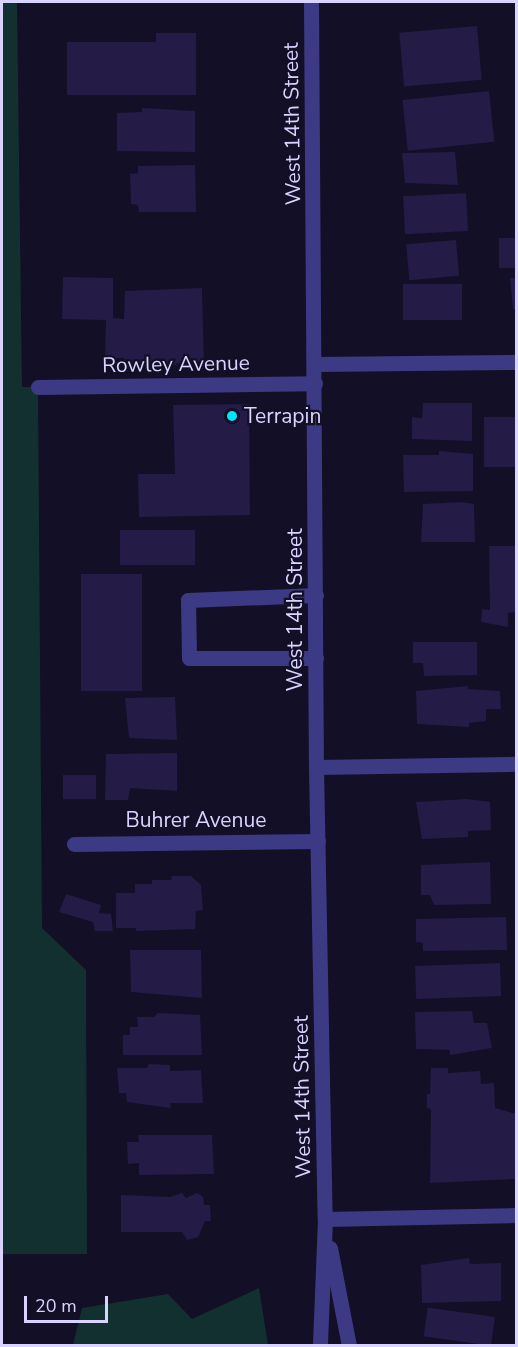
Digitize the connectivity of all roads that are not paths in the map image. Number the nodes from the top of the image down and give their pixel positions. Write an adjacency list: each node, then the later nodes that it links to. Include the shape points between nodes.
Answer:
1 (311, 2): 3 (street, West 14th Street)
2 (516, 362): 3 (street)
3 (315, 364): 4 (street, West 14th Street)
4 (315, 384): 5 (street, Rowley Avenue); 6 (street, West 14th Street)
5 (38, 387)
6 (316, 595): 7 (street, West 14th Street); 7 (street, via 188,600 189,658)
7 (316, 658): 9 (street, West 14th Street)
8 (516, 764): 9 (street)
9 (316, 767): 10 (street, West 14th Street)
10 (318, 841): 11 (street, Buhrer Avenue); 13 (street, West 14th Street)
11 (74, 844)
12 (516, 1215): 13 (street)
13 (325, 1219): 14 (street, West 14th Street); 15 (street, West 14th Street)
14 (320, 1346)
15 (349, 1346)

